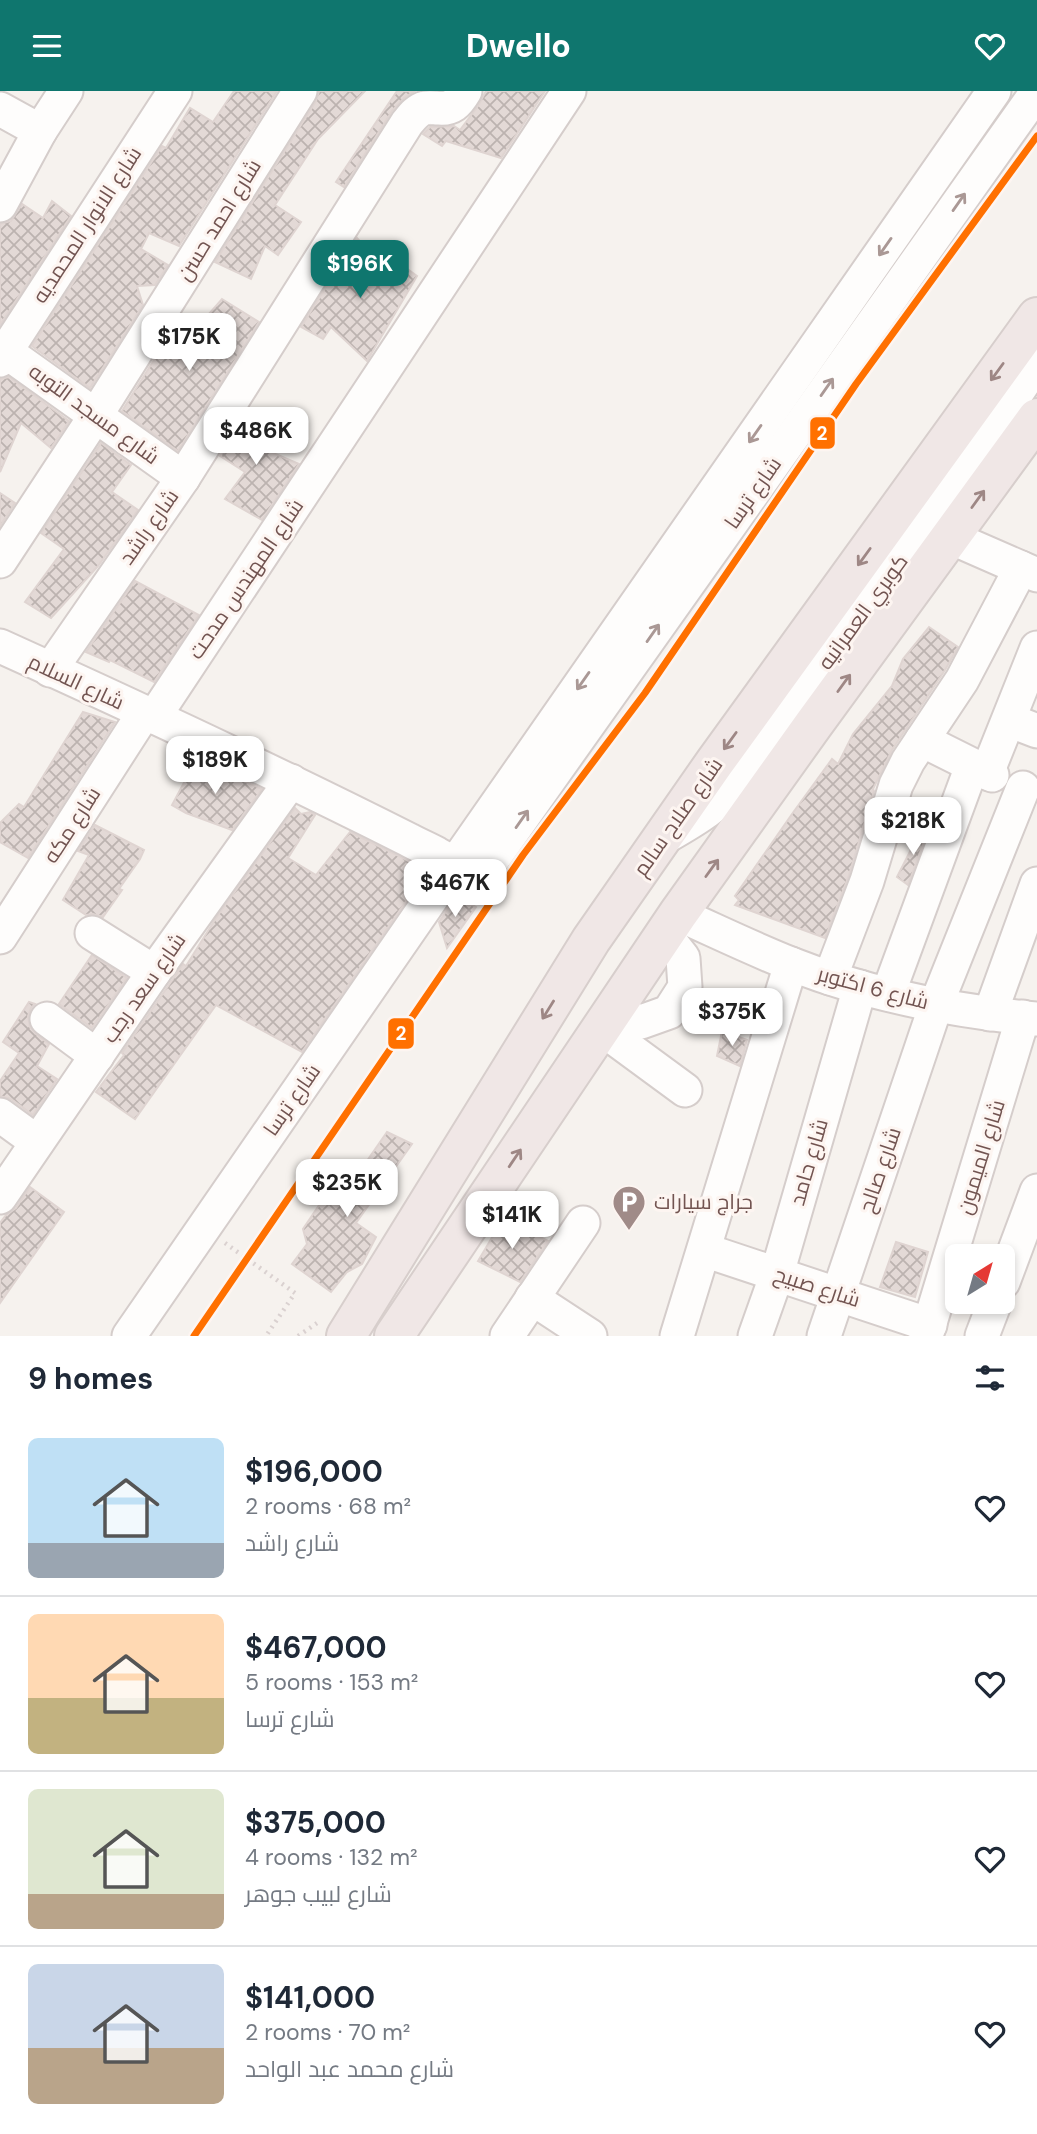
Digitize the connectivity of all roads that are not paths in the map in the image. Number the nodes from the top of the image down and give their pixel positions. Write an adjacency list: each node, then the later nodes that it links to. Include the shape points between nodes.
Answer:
1 (66, 91): 9 (street)
2 (174, 91): 12 (street, شارع الانوار المحمديه)
3 (300, 91): 14 (street, شارع احمد حسن)
4 (465, 91): 16 (street, شارع راشد, via 451,107 424,108 407,123)
5 (569, 91): 23 (street, شارع المهندس مدحت)
6 (995, 91): 30 (street, شارع ترسا, one-way to 30)
7 (1037, 92): 30 (street, شارع ترسا, one-way to 7, via 476,869 490,863)
8 (0, 109): 9 (street)
9 (40, 131): 10 (street)
10 (0, 205)
11 (1037, 317): 29 (highway, شارع صلاح سالم, one-way to 29)
12 (3, 355): 14 (street, شارع مسجد التوبه)
13 (1037, 363): 29 (street, كوبري العمرانيه, via 744,775 724,799)
14 (96, 415): 16 (street, شارع مسجد التوبه); 18 (street, شارع احمد حسن)
15 (1037, 418): 17 (highway, one-way to 15)
16 (183, 478): 22 (street, شارع راشد)
17 (950, 537): 19 (street); 32 (highway, one-way to 17)
18 (0, 561)
19 (1029, 572): 25 (street)
20 (0, 646): 22 (street, شارع السلام)
21 (1036, 655): 24 (street)
22 (50, 670): 23 (street, شارع السلام)
23 (149, 715): 27 (street, شارع السلام); 34 (street, شارع مكه)
24 (1023, 726): 26 (street)
25 (922, 740): 26 (street); 39 (street, via 897,785 867,881)
26 (980, 770): 28 (street); 39 (street)
27 (291, 781): 30 (street, شارع السلام); 37 (street, شارع سعد رجب)
28 (1030, 790): 40 (street, شارع صالح)
29 (665, 837): 35 (highway, شارع صلاح سالم)
30 (454, 864): 62 (street, شارع ترسا)
31 (1037, 884): 41 (street)
32 (671, 924): 36 (street, شارع 6 اكتوبر); 38 (highway); 44 (street, via 683,958 685,987 668,1012 641,1022)
33 (92, 933): 37 (street)
34 (0, 937)
35 (591, 940): 38 (highway, via 587,970 600,988 612,990); 55 (highway, شارع صلاح سالم, one-way to 55)
36 (791, 964): 39 (street, شارع 6 اكتوبر); 52 (street)
37 (154, 972): 45 (street, شارع سعد رجب)
38 (638, 975): 44 (highway)
39 (860, 986): 40 (street, شارع 6 اكتوبر); 54 (street, شارع حامد)
40 (936, 1005): 41 (street, شارع 6 اكتوبر); 56 (street, شارع صالح)
41 (990, 1014): 42 (street, شارع 6 اكتوبر)
42 (1030, 1018): 61 (street, شارع الميمون)
43 (47, 1019): 45 (street)
44 (607, 1021): 46 (street); 57 (highway, one-way to 44)
45 (97, 1056): 48 (street, شارع سعد رجب)
46 (685, 1090)
47 (0, 1115): 48 (street)
48 (37, 1142): 50 (street, شارع سعد رجب)
49 (1037, 1191): 53 (street)
50 (0, 1197)
51 (583, 1223): 58 (street)
52 (704, 1250): 54 (street, شارع صبيح); 66 (street)
53 (1015, 1250)
54 (777, 1274): 56 (street, شارع صبيح); 67 (street, شارع حامد)
55 (383, 1279): 57 (highway, via 387,1293 399,1302); 60 (highway, شارع صلاح سالم)
56 (839, 1293): 61 (street, شارع صبيح); 68 (street, شارع صالح)
57 (421, 1298): 63 (highway)
58 (532, 1298): 64 (street); 65 (street)
59 (990, 1314): 69 (street)
60 (353, 1325): 63 (highway, via 373,1313 389,1326)
61 (928, 1330)
62 (129, 1336)
63 (393, 1336)
64 (507, 1336)
65 (590, 1336)
66 (677, 1336)
67 (755, 1336)
68 (824, 1336)
69 (982, 1336)

